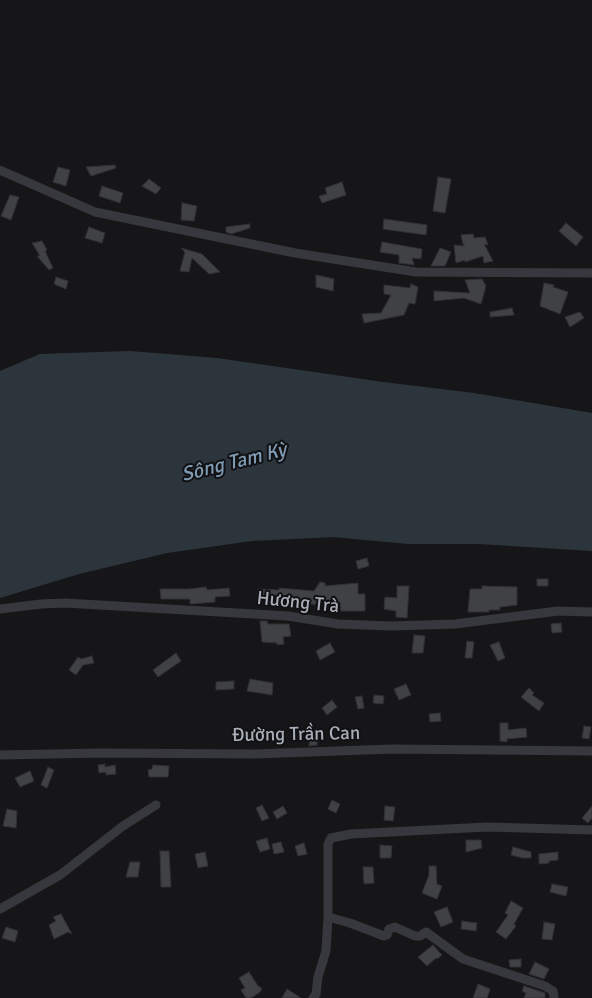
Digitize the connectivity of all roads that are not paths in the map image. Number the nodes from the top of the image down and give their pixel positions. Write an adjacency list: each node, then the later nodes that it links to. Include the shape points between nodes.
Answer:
1 (0, 170): 2 (street, via 95,212 295,253 416,272)
2 (592, 273)
3 (0, 609): 4 (street, Hương Trà, via 65,603 390,626 455,624 558,611)
4 (592, 612)
5 (592, 751): 6 (street, Đường Trần Can, via 392,749 255,754)
6 (0, 755)
7 (156, 805): 9 (street, via 60,874)
8 (592, 830): 10 (street, via 487,827 335,836 328,844)
9 (0, 910)
10 (328, 917): 11 (street, via 326,951); 12 (street, via 384,936 395,927 415,936 426,932 462,959 546,986 553,991)
11 (313, 998)
12 (554, 998)

